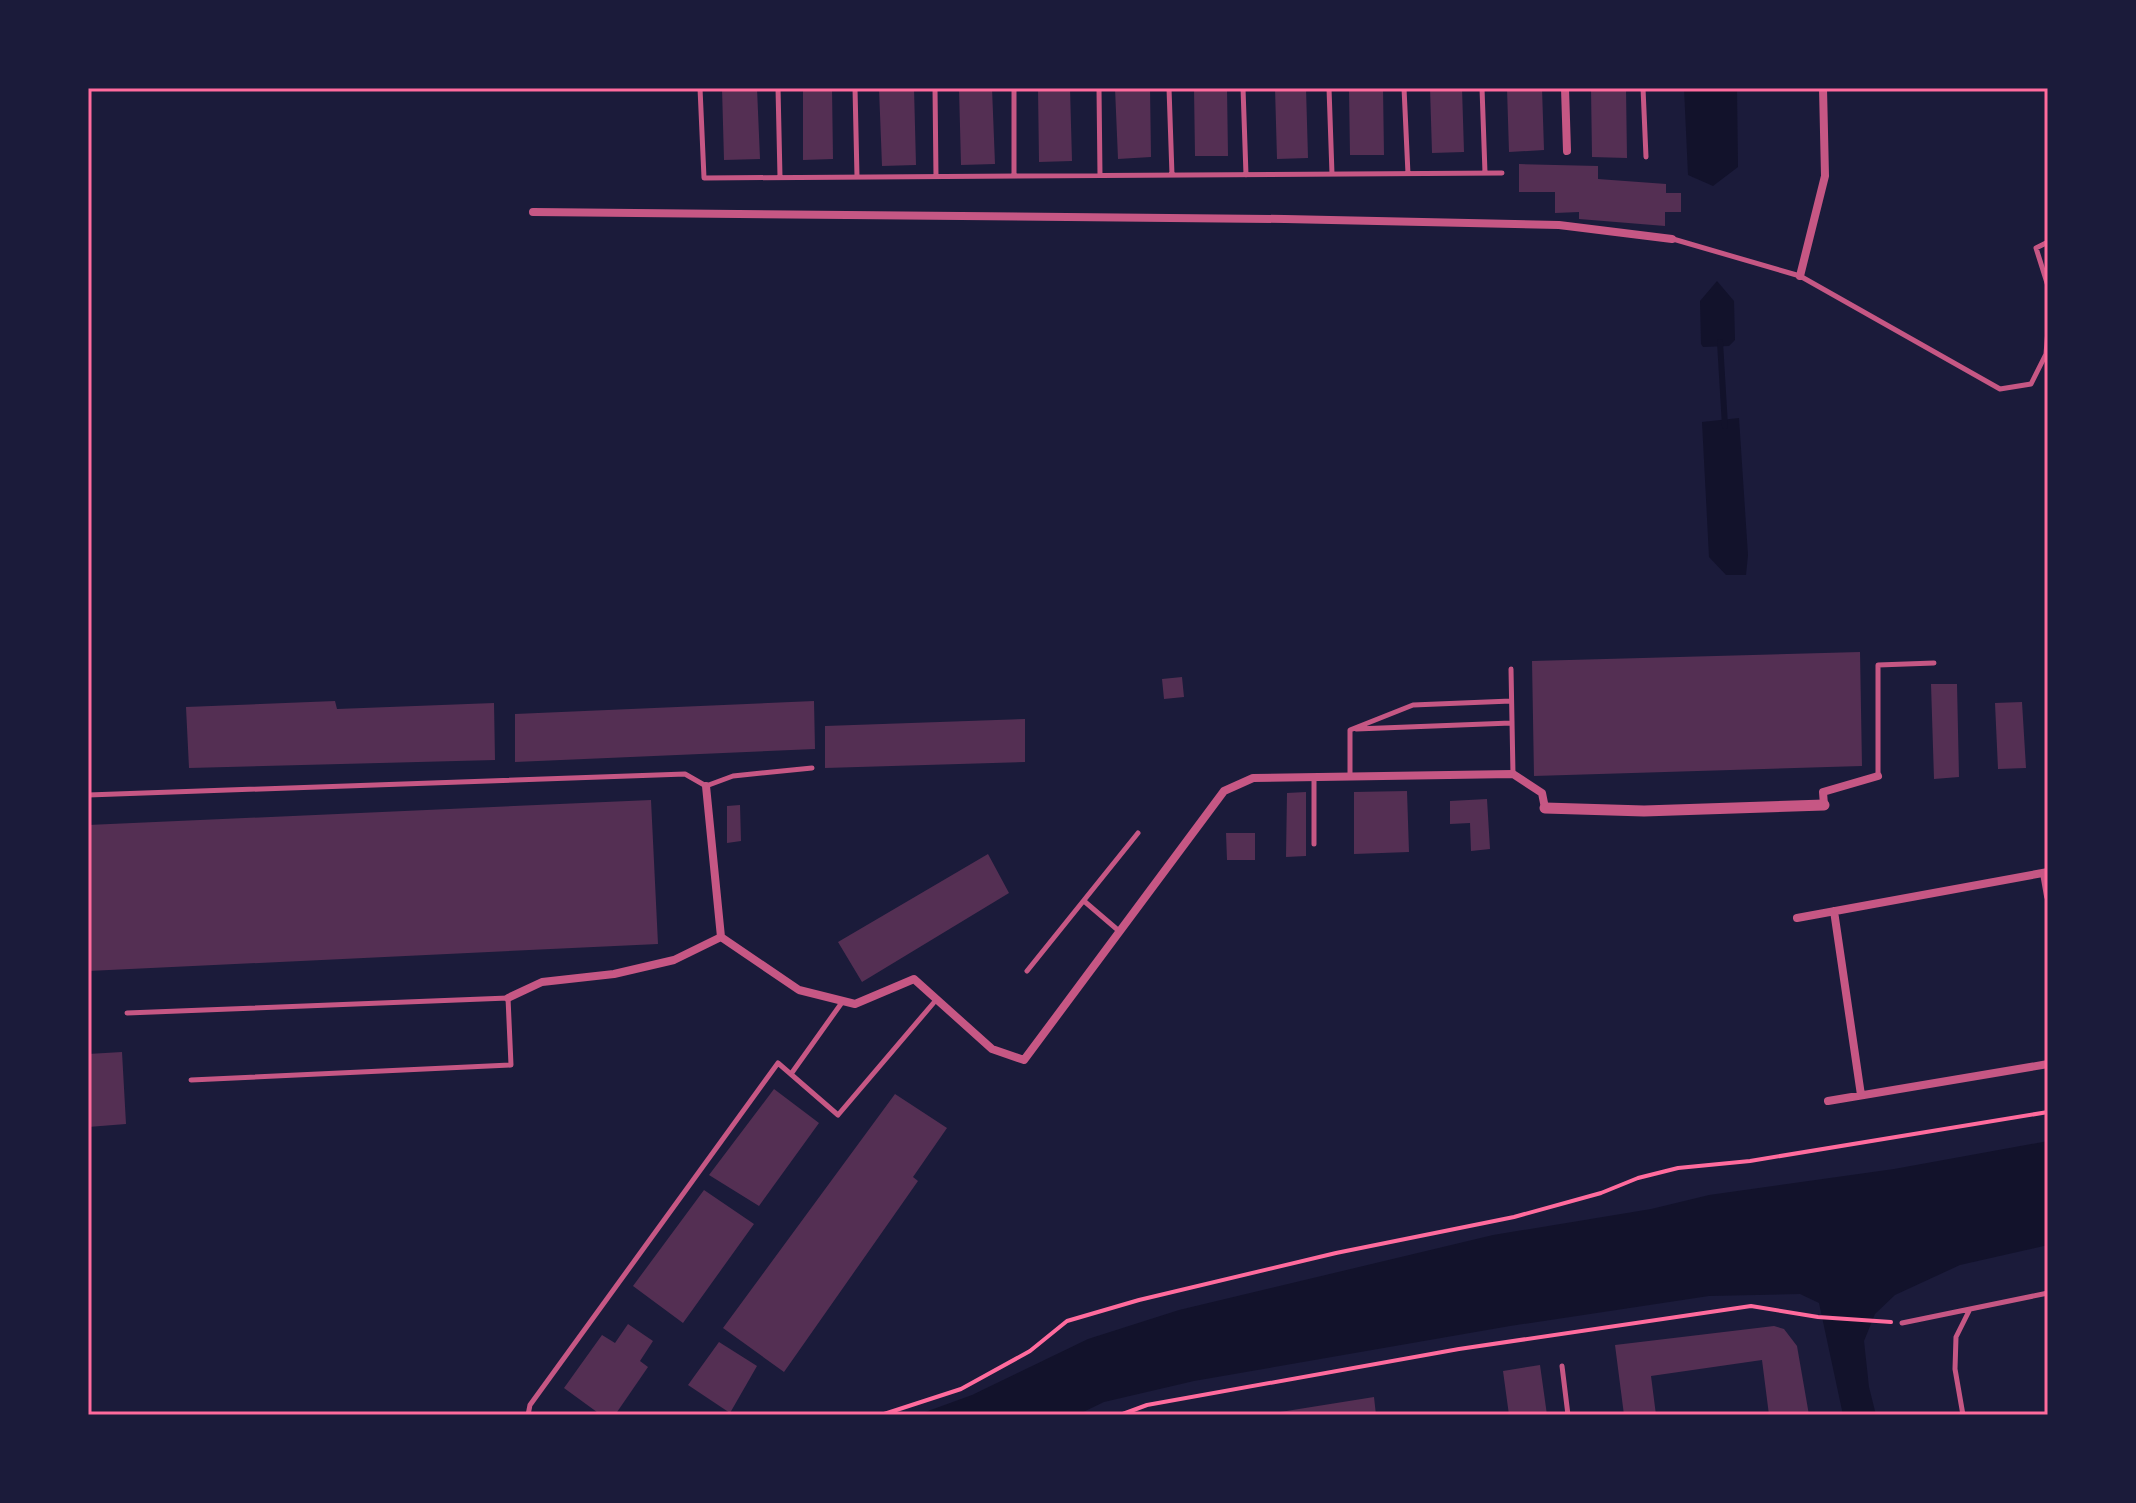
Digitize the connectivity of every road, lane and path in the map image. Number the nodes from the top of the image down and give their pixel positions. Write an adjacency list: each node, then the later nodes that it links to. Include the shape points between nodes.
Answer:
1 (700, 88): 25 (lane, via 704,178)
2 (778, 88): 25 (lane)
3 (855, 88): 26 (lane)
4 (935, 88): 27 (lane)
5 (1014, 88): 23 (lane)
6 (1099, 88): 24 (lane)
7 (1169, 88): 21 (lane)
8 (1243, 88): 22 (lane)
9 (1329, 88): 19 (lane)
10 (1404, 88): 20 (lane)
11 (1482, 88): 17 (lane)
12 (1565, 88): 15 (street)
13 (1643, 88): 16 (lane)
14 (1823, 88): 31 (street, via 1825,176)
15 (1567, 151)
16 (1646, 157)
17 (1485, 173): 18 (lane); 20 (lane)
18 (1502, 173)
19 (1332, 174): 20 (lane); 22 (lane)
20 (1408, 174)
21 (1172, 175): 22 (lane); 24 (lane)
22 (1246, 175)
23 (1014, 176): 24 (lane); 27 (lane)
24 (1100, 176)
25 (780, 177): 26 (lane)
26 (857, 177): 27 (lane)
27 (936, 177)
28 (533, 212): 29 (street, via 1544,225)
29 (1672, 239): 31 (lane)
30 (2048, 242): 32 (lane, via 2036,248)
31 (1800, 276): 33 (lane, via 2000,389 2031,384 2046,354)
32 (2048, 286)
33 (2048, 330)
34 (1934, 663): 41 (lane, via 1878,665)
35 (1511, 669): 36 (lane)
36 (1511, 701): 37 (lane); 38 (lane, via 1413,705)
37 (1511, 723): 38 (lane); 40 (lane)
38 (1350, 730): 43 (lane)
39 (812, 768): 44 (lane, via 733,776)
40 (1513, 774): 43 (street); 47 (street, via 1542,793)
41 (1878, 776): 46 (street, via 1823,792)
42 (1314, 777): 43 (street); 49 (lane); 55 (street, via 1253,778 1224,791)
43 (1350, 777)
44 (706, 786): 45 (lane, via 685,774); 56 (street)
45 (88, 795)
46 (1824, 805): 47 (street, via 1644,811)
47 (1545, 808)
48 (1138, 833): 52 (lane)
49 (1314, 844)
50 (2046, 873): 51 (street); 53 (street)
51 (2048, 896)
52 (1084, 901): 55 (lane); 57 (lane)
53 (1834, 911): 54 (street); 65 (street)
54 (1797, 918)
55 (1119, 932): 59 (street, via 1024,1060 992,1049)
56 (721, 937): 58 (street, via 674,960 542,982); 60 (street, via 799,990)
57 (1027, 971)
58 (508, 998): 61 (lane); 64 (lane, via 511,1065)
59 (937, 999): 60 (street, via 914,979 855,1004); 63 (lane, via 838,1115)
60 (843, 1001): 63 (lane)
61 (127, 1013)
62 (2048, 1064): 65 (street)
63 (791, 1074): 73 (lane, via 778,1063 530,1405)
64 (191, 1080)
65 (1861, 1095): 66 (street)
66 (1828, 1101)
67 (2048, 1112): 74 (path, via 1678,1168 1514,1217 1139,1300 1067,1321 1030,1351 961,1389)
68 (2048, 1293): 69 (lane)
69 (1969, 1310): 71 (lane); 77 (lane, via 1956,1337)
70 (1884, 1322): 75 (path, via 1751,1306 1459,1349 1147,1405)
71 (1902, 1323)
72 (1562, 1366): 76 (lane)
73 (528, 1415)
74 (881, 1415)
75 (1120, 1415)
76 (1568, 1415)
77 (1963, 1415)

